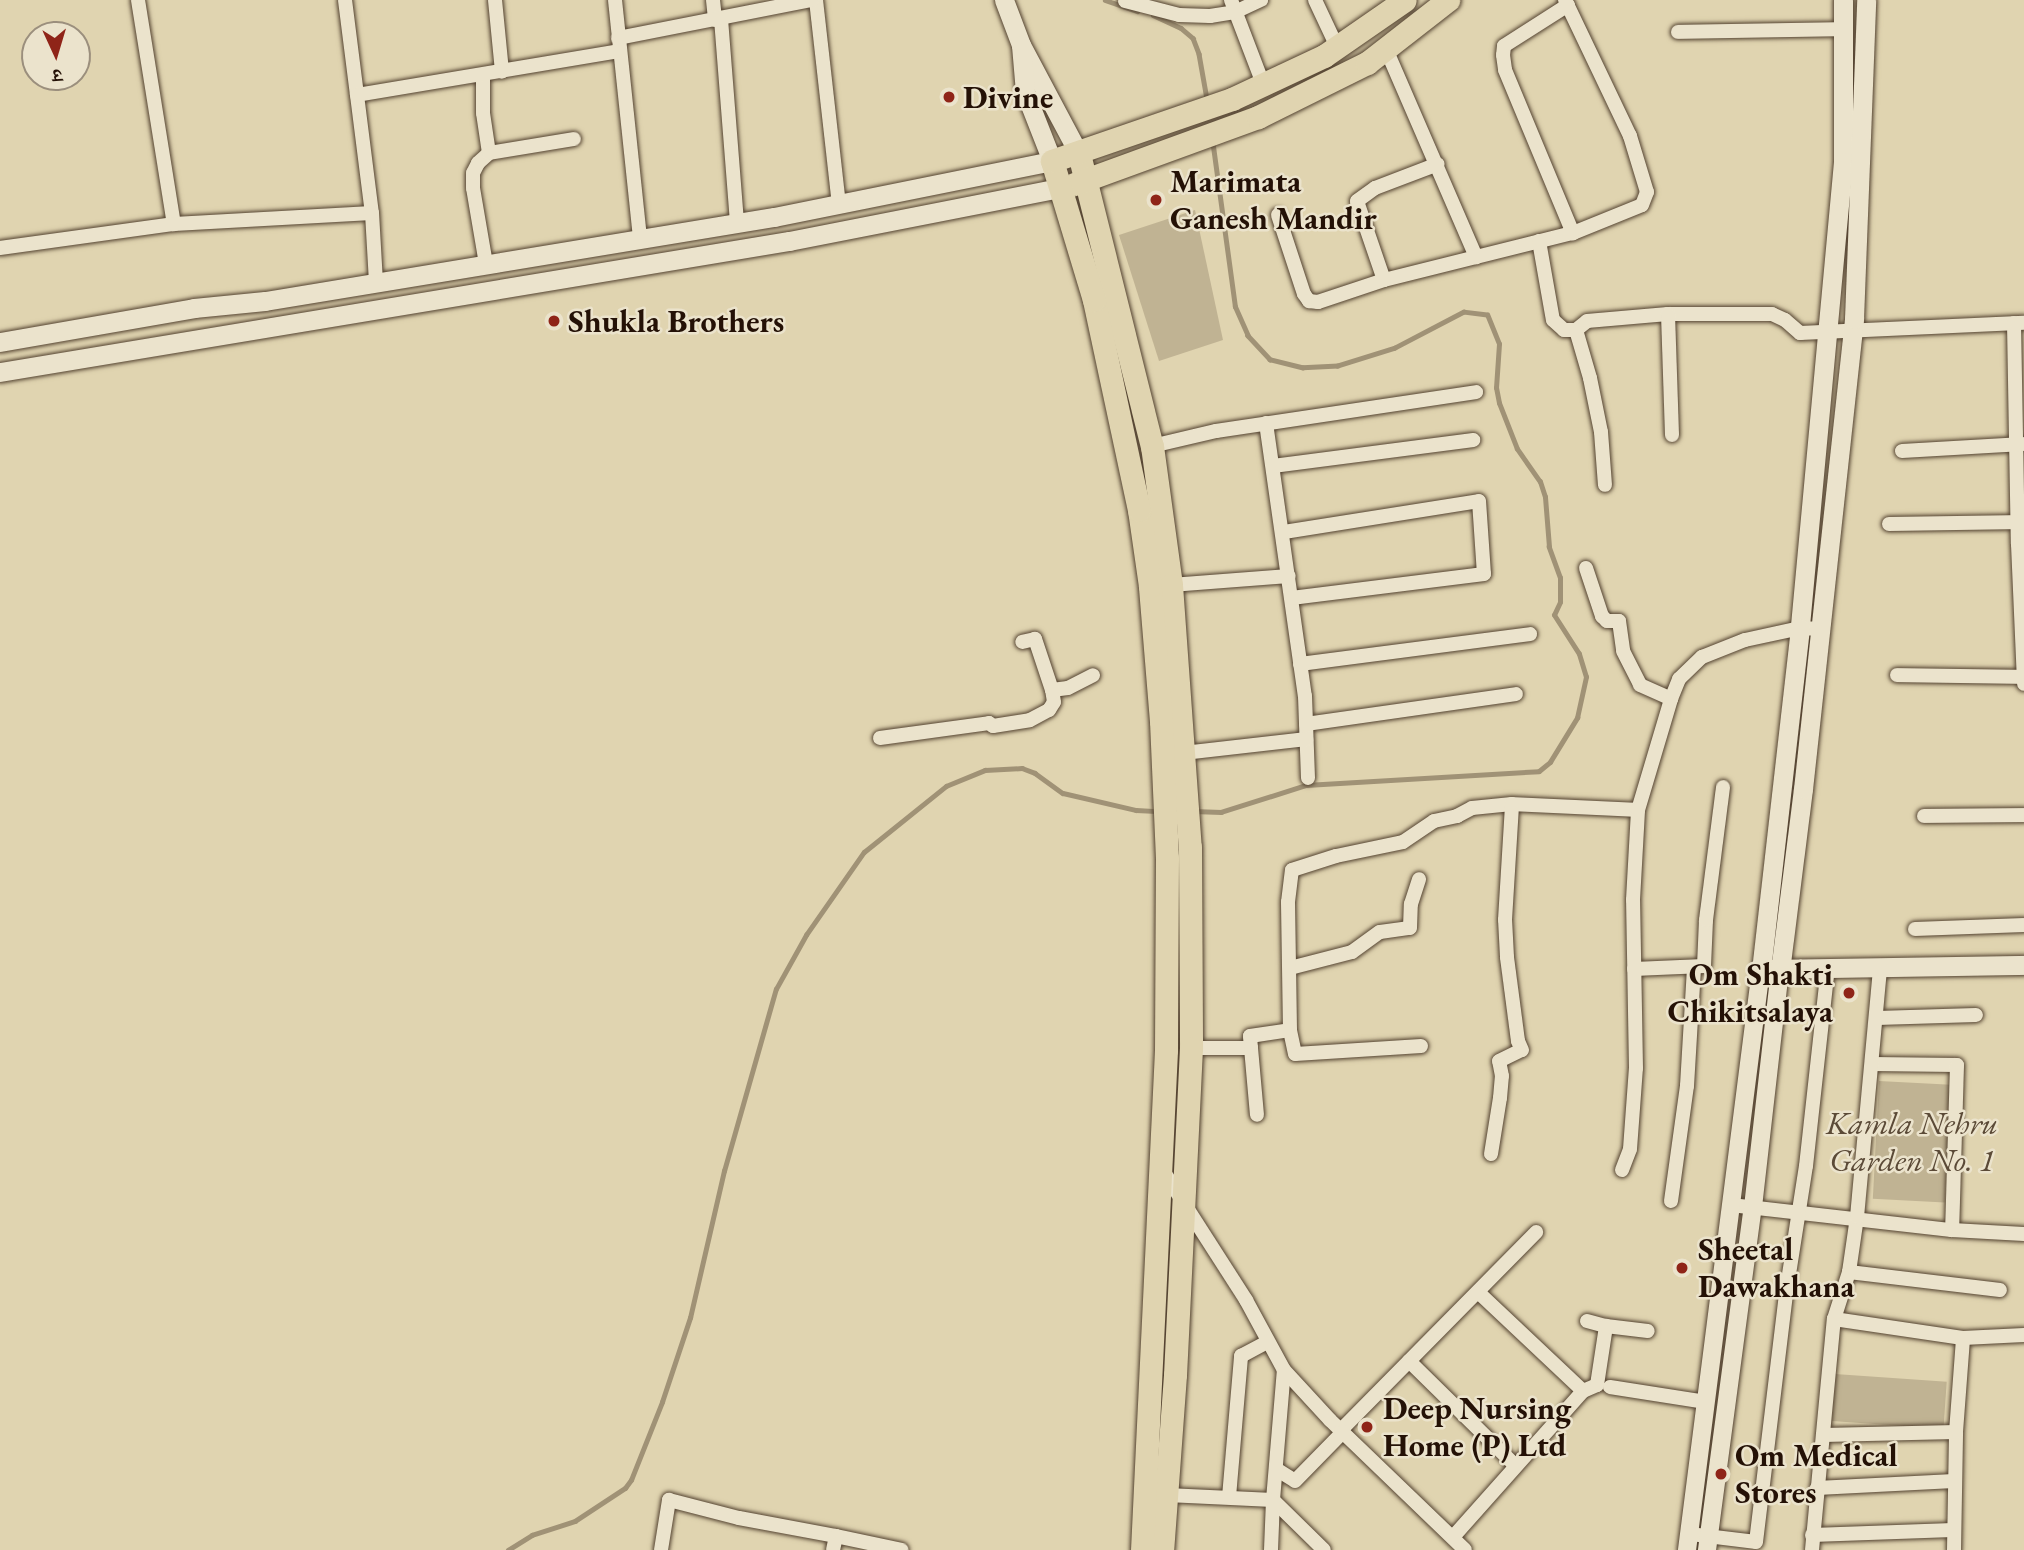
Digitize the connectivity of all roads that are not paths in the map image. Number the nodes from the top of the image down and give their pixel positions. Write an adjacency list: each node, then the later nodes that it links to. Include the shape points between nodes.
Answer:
1 (138, 0): 39 (street)
2 (345, 0): 27 (street)
3 (495, 0): 24 (street)
4 (615, 0): 20 (street)
5 (713, 0): 17 (street)
6 (814, 0): 17 (street); 35 (street)
7 (1004, 0): 21 (main road)
8 (1261, 0): 16 (street)
9 (1315, 0): 22 (street)
10 (1405, 0): 22 (main road)
11 (1448, 0): 23 (main road)
12 (1843, 0): 18 (main road)
13 (1866, 0): 51 (main road)
14 (1125, 1): 16 (street, via 1178,15)
15 (1567, 2): 40 (street, via 1504,46 1503,55 1505,70); 40 (street, via 1630,136 1647,192 1642,205)
16 (1233, 6): 26 (street)
17 (718, 19): 20 (street); 38 (street)
18 (1844, 29): 19 (street); 52 (main road, via 1843,162)
19 (1678, 32)
20 (619, 44): 24 (street); 41 (street)
21 (1021, 44): 30 (main road); 31 (main road, via 1025,92)
22 (1337, 47): 26 (main road)
23 (1386, 49): 32 (street); 33 (main road, via 1258,117)
24 (502, 72): 25 (street)
25 (483, 75): 27 (street); 29 (street)
26 (1263, 84): 30 (main road)
27 (358, 95): 36 (street)
28 (574, 139): 29 (street)
29 (489, 153): 45 (street, via 473,173)
30 (1079, 154): 31 (main road); 33 (main road)
31 (1052, 161): 34 (main road); 35 (main road)
32 (1438, 164): 44 (street); 46 (street, via 1375,188 1357,201)
33 (1087, 181): 34 (main road); 60 (main road)
34 (1060, 188): 54 (main road, via 789,241); 89 (main road, via 1094,300 1139,510)
35 (839, 205): 38 (main road)
36 (372, 213): 39 (street); 47 (street)
37 (1278, 215): 46 (street, via 1310,301)
38 (737, 223): 41 (main road)
39 (174, 224): 43 (street)
40 (1573, 233): 42 (street)
41 (640, 239): 45 (main road)
42 (1539, 241): 44 (street); 50 (street, via 1553,320 1564,330)
43 (0, 248)
44 (1476, 257): 46 (street)
45 (486, 264): 47 (main road)
46 (1384, 280)
47 (376, 283): 53 (main road, via 194,308)
48 (1668, 314): 50 (street, via 1587,321); 52 (street, via 1772,314 1800,333); 57 (street)
49 (2019, 323): 51 (street); 59 (street)
50 (1576, 330): 63 (street, via 1601,432)
51 (1853, 332): 52 (street); 72 (main road)
52 (1827, 333): 71 (main road)
53 (0, 342)
54 (0, 372)
55 (1476, 392): 56 (street)
56 (1266, 423): 60 (street); 62 (street)
57 (1672, 435)
58 (1473, 440): 62 (street)
59 (2020, 444): 61 (street); 64 (street)
60 (1152, 446): 69 (main road)
61 (1902, 451)
62 (1273, 466): 66 (street)
63 (1605, 485)
64 (2021, 522): 65 (street); 78 (street)
65 (1889, 524)
66 (1284, 532): 68 (street); 70 (street, via 1479,501 1483,574)
67 (1586, 568): 82 (street, via 1602,616 1619,621 1623,650 1640,685)
68 (1289, 576): 69 (street); 70 (street)
69 (1171, 585): 86 (main road)
70 (1291, 598): 75 (street)
71 (1800, 628): 72 (street); 82 (street, via 1745,640 1703,657 1679,679); 103 (main road)
72 (1821, 629): 103 (main road)
73 (1530, 634): 75 (street)
74 (1022, 642): 80 (street, via 1035,639)
75 (1300, 664): 83 (street)
76 (1093, 675): 80 (street, via 1069,688)
77 (1897, 675): 78 (street)
78 (2024, 677): 79 (street)
79 (2024, 684)
80 (1052, 690): 84 (street, via 1054,702 1049,710 1030,720)
81 (1516, 694): 83 (street)
82 (1671, 699): 91 (street)
83 (1306, 724): 85 (street)
84 (880, 738)
85 (1306, 740): 86 (street); 87 (street)
86 (1184, 753): 89 (main road)
87 (1308, 778)
88 (1723, 787): 98 (street, via 1704,966)
89 (1175, 792): 108 (main road, via 1190,847); 113 (main road, via 1167,858)
90 (1512, 804): 91 (street); 100 (street, via 1472,808 1434,821 1404,842 1292,870); 112 (street, via 1506,932 1513,1011 1522,1050 1499,1061 1502,1076)
91 (1638, 810): 102 (street)
92 (2024, 815): 93 (street)
93 (1924, 816)
94 (1419, 879): 100 (street, via 1410,928 1380,932 1352,952)
95 (2024, 925): 96 (street)
96 (1915, 929)
97 (2024, 965): 99 (main road)
98 (1694, 967): 102 (street); 115 (street, via 1687,1086)
99 (1880, 967): 101 (main road); 105 (street)
100 (1290, 968): 106 (street)
101 (1828, 968): 103 (main road); 119 (street)
102 (1634, 969): 114 (street, via 1636,1068 1630,1149)
103 (1770, 970): 117 (street); 118 (street)
104 (1976, 1015): 105 (street)
105 (1877, 1018): 110 (street)
106 (1290, 1030): 107 (street, via 1295,1054); 109 (street, via 1250,1036)
107 (1421, 1046)
108 (1191, 1048): 109 (street); 116 (main road)
109 (1251, 1048): 111 (street)
110 (1872, 1064): 120 (street); 121 (street, via 1957,1065)
111 (1257, 1115)
112 (1491, 1154)
113 (1162, 1169): 116 (street); 160 (main road)
114 (1622, 1170)
115 (1671, 1201)
116 (1184, 1203): 135 (street); 148 (main road)
117 (1731, 1205): 118 (street); 126 (street)
118 (1753, 1208): 119 (street); 128 (street)
119 (1799, 1211): 120 (street); 157 (street)
120 (1857, 1217): 121 (street); 124 (street)
121 (1952, 1230): 123 (street)
122 (1536, 1232): 127 (street)
123 (2024, 1234)
124 (1849, 1272): 125 (street); 129 (street)
125 (2000, 1290)
126 (1720, 1291): 128 (street); 140 (street)
127 (1478, 1292): 136 (street); 139 (street)
128 (1742, 1294): 156 (street)
129 (1834, 1319): 134 (street); 143 (street)
130 (1587, 1321): 131 (street)
131 (1606, 1326): 132 (street); 139 (street, via 1597,1385)
132 (1648, 1331)
133 (2024, 1335): 134 (street)
134 (1963, 1338): 142 (street)
135 (1267, 1342): 137 (street); 149 (street, via 1241,1356)
136 (1409, 1361): 141 (street); 144 (street)
137 (1284, 1370): 141 (street); 145 (street)
138 (1610, 1387): 140 (street)
139 (1583, 1391): 144 (street)
140 (1706, 1402): 153 (street)
141 (1342, 1431): 145 (street, via 1295,1481); 152 (street)
142 (1956, 1432): 143 (street); 146 (street)
143 (1823, 1435): 147 (street)
144 (1515, 1465): 152 (street)
145 (1276, 1469): 150 (street)
146 (1954, 1481): 147 (street); 151 (street)
147 (1817, 1488): 155 (street)
148 (1167, 1495): 149 (street); 161 (main road)
149 (1229, 1497): 150 (street)
150 (1273, 1500): 162 (street); 163 (street)
151 (1953, 1530): 155 (street); 165 (street)
152 (1453, 1537): 164 (street)
153 (1688, 1542): 156 (street)
154 (835, 1543): 158 (street, via 669,1500); 159 (street)
155 (1812, 1543)
156 (1708, 1544): 157 (street)
157 (1756, 1546)
158 (661, 1550)
159 (902, 1550)
160 (1142, 1550)
161 (1162, 1550)
162 (1271, 1550)
163 (1324, 1550)
164 (1465, 1550)
165 (1954, 1550)

